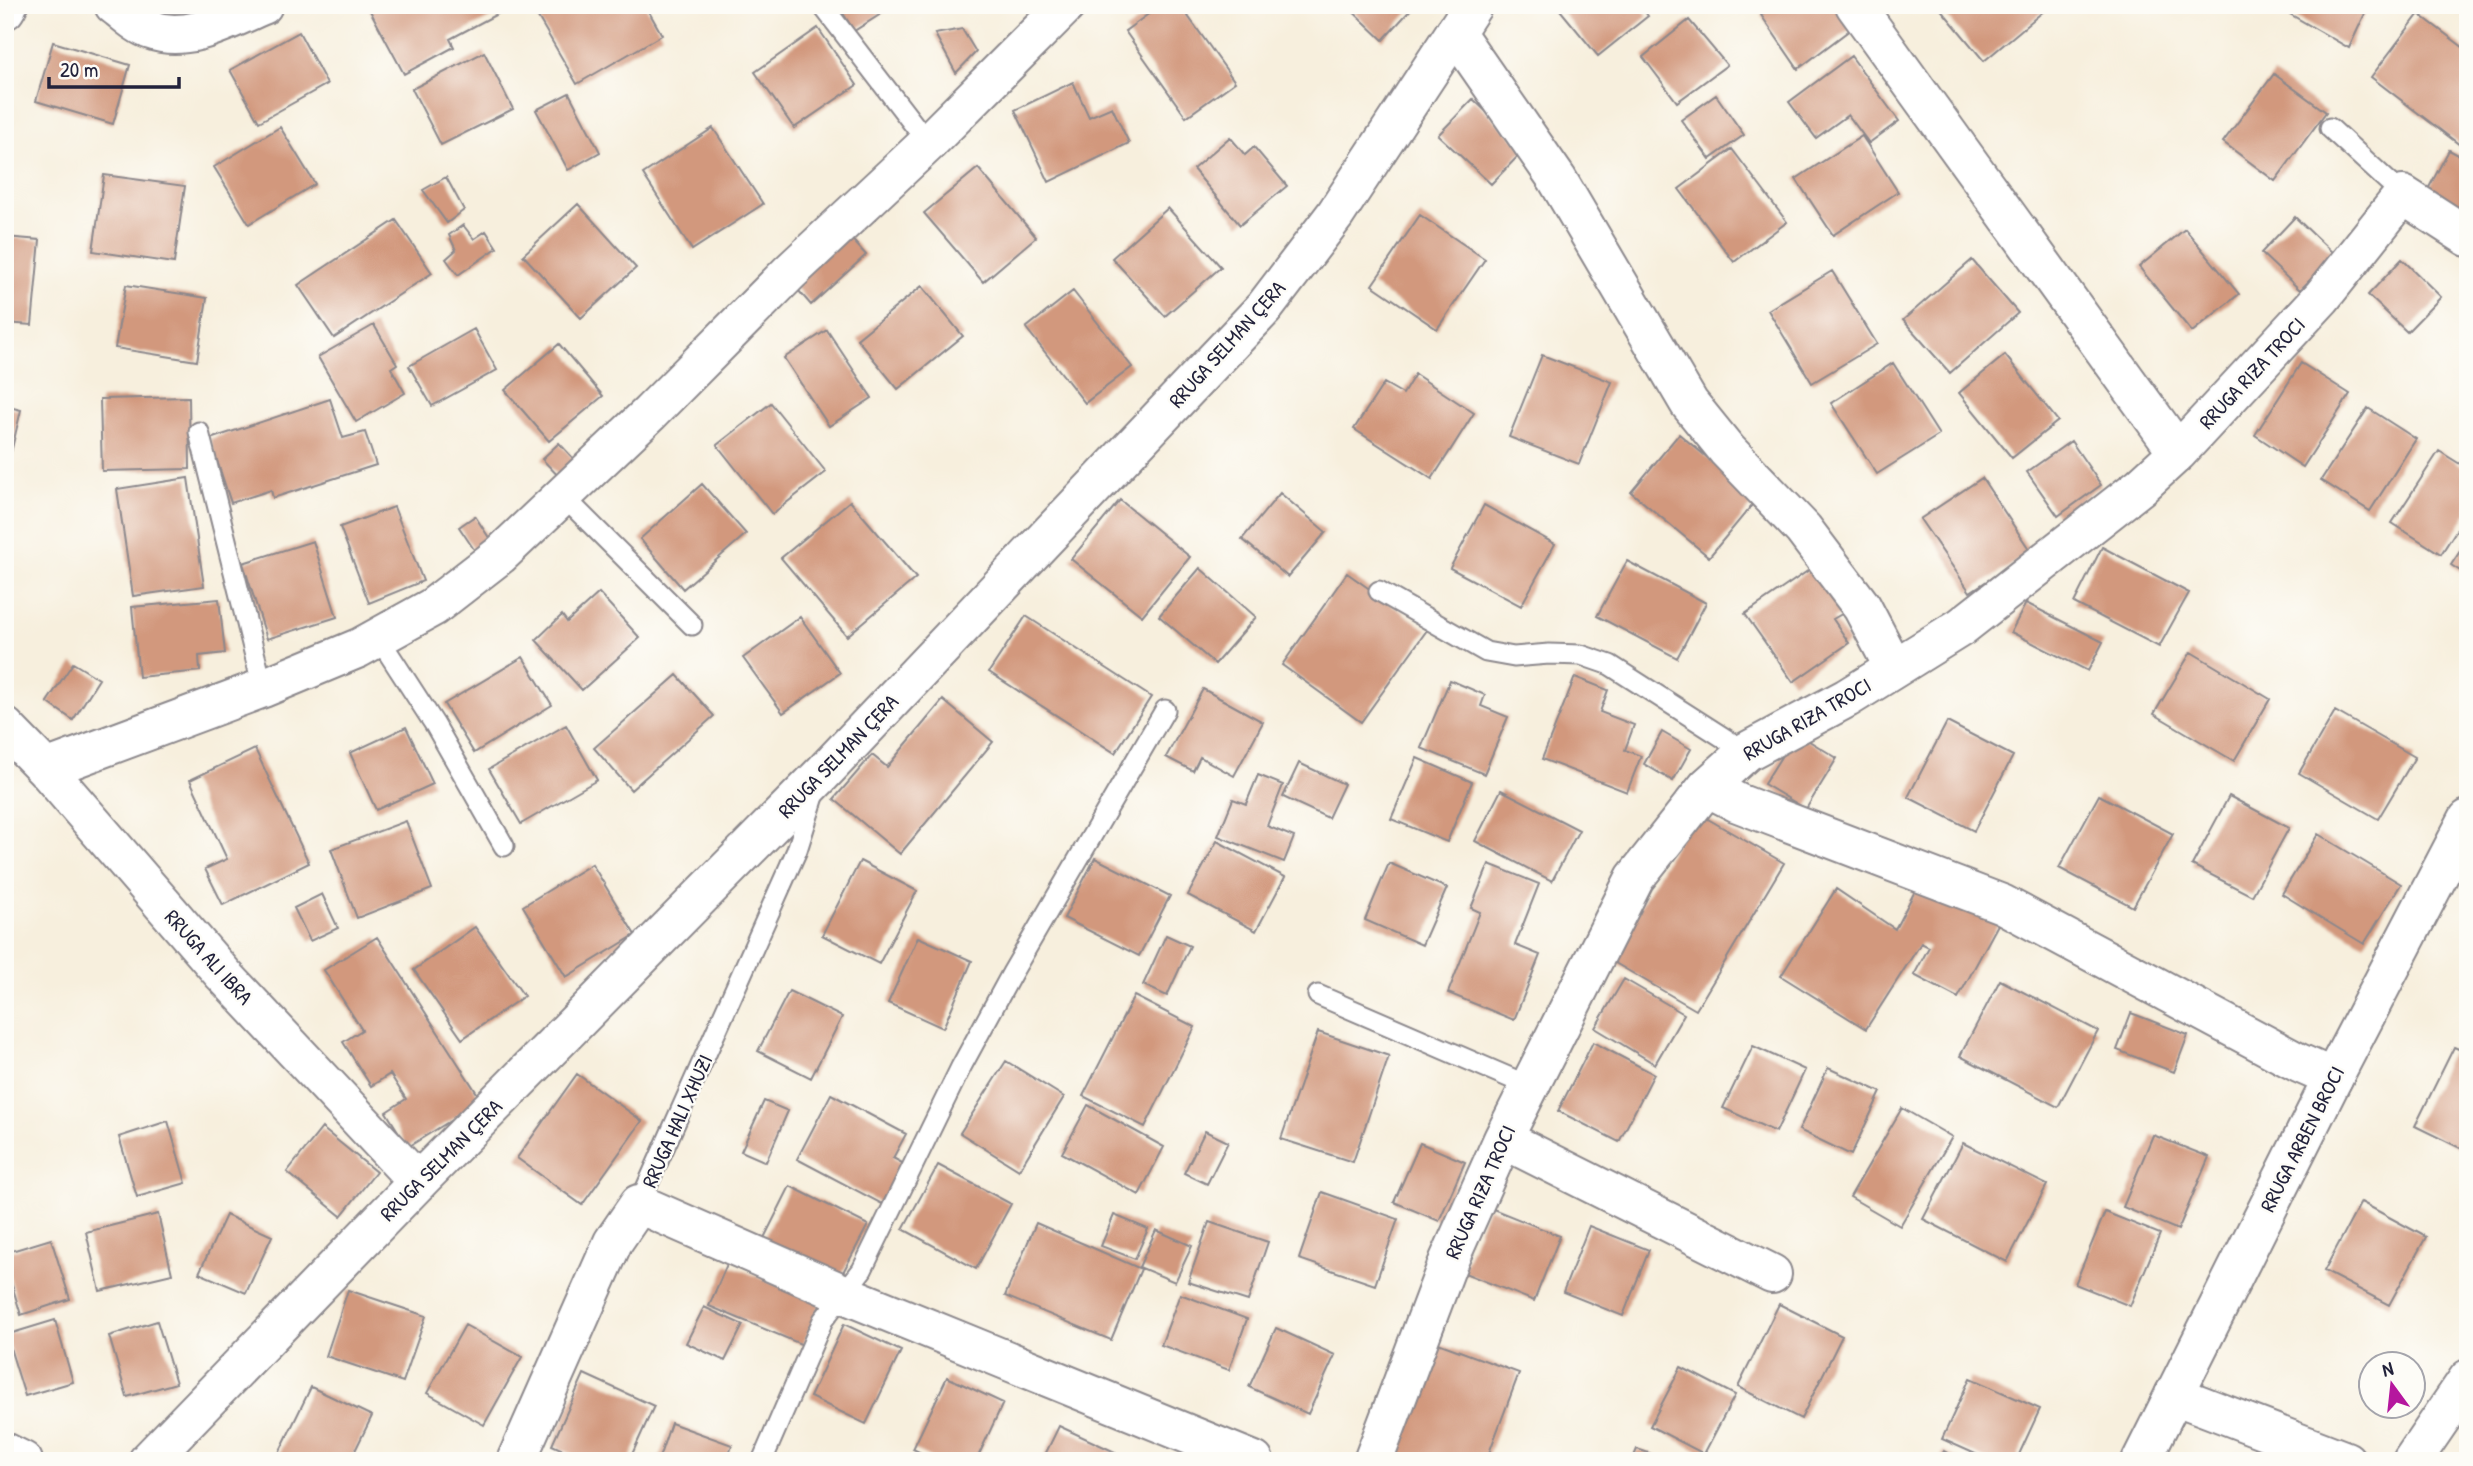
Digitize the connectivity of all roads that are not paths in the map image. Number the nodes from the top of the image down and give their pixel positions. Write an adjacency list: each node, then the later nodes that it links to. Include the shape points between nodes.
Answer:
1 (114, 5): 2 (street, via 151,30 184,35)
2 (263, 5)
3 (822, 5): 8 (lane)
4 (1066, 5): 8 (street)
5 (1855, 5): 12 (street)
6 (1464, 19): 17 (street, via 1689,403 1803,529 1862,607); 23 (street, RRUGA SELMAN ÇERA, via 1335,215 1264,308)
7 (2330, 128): 9 (lane)
8 (928, 143): 13 (street)
9 (2403, 195): 10 (street); 12 (street, RRUGA RIZA TROCI, via 2322,297)
10 (2468, 237)
11 (199, 432): 18 (lane)
12 (2178, 452): 17 (street, RRUGA RIZA TROCI, via 2121,503 1961,627)
13 (562, 496): 15 (lane); 16 (street, via 500,555 433,607)
14 (1379, 591): 21 (lane, via 1486,652 1514,657 1581,655 1610,665)
15 (692, 625)
16 (378, 638): 18 (street); 26 (lane, via 435,725)
17 (1894, 668): 21 (street, RRUGA RIZA TROCI)
18 (262, 688): 22 (street)
19 (1165, 710): 34 (lane, via 1012,973 862,1270)
20 (5, 727): 22 (street, RRUGA ALI IBRA)
21 (1746, 752): 24 (street, RRUGA RIZA TROCI)
22 (46, 769): 31 (street, RRUGA ALI IBRA, via 223,974)
23 (822, 774): 31 (street, RRUGA SELMAN ÇERA); 32 (lane, RRUGA HALI XHUZI, via 797,850)
24 (1707, 787): 28 (street, via 2002,904); 29 (street, RRUGA RIZA TROCI, via 1636,878)
25 (2468, 819): 28 (street, RRUGA ARBEN BROCI)
26 (504, 846)
27 (1318, 995): 29 (lane)
28 (2333, 1078): 36 (street, RRUGA ARBEN BROCI)
29 (1529, 1086): 30 (street, RRUGA RIZA TROCI)
30 (1503, 1139): 33 (street); 43 (street, RRUGA RIZA TROCI, via 1449,1260)
31 (418, 1182): 39 (street, RRUGA SELMAN ÇERA)
32 (639, 1204): 34 (street); 40 (street, RRUGA HALI XHUZI, via 613,1242)
33 (1772, 1274)
34 (844, 1294): 41 (lane, via 823,1320); 42 (street)
35 (2468, 1379): 46 (street)
36 (2174, 1395): 44 (street, RRUGA ARBEN BROCI); 45 (street)
37 (5, 1452): 38 (street)
38 (23, 1461)
39 (148, 1461)
40 (516, 1461)
41 (762, 1461)
42 (1254, 1461)
43 (1373, 1461)
44 (2141, 1461)
45 (2346, 1461)
46 (2412, 1461)

